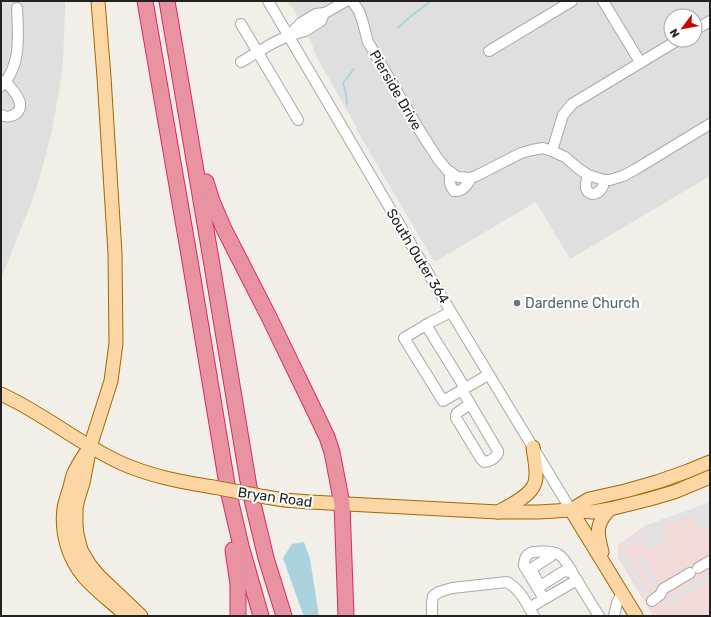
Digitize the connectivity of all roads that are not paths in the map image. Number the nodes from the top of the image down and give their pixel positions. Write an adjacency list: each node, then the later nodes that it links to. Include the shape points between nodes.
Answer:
1 (98, 1): 33 (main road, via 115,253 116,344 111,382)
2 (145, 1): 35 (highway)
3 (167, 1): 20 (highway)
4 (268, 1): 11 (street, South Outer 364)
5 (346, 1): 11 (street, via 301,23)
6 (352, 1): 23 (street, Pierside Drive, via 359,11 372,49 429,145)
7 (572, 1): 13 (street)
8 (603, 1): 16 (street)
9 (17, 8): 17 (street, via 18,43 14,66)
10 (241, 24): 14 (street)
11 (288, 36): 14 (street); 27 (street, South Outer 364)
12 (664, 48): 16 (street)
13 (489, 51)
14 (257, 52): 15 (street); 19 (street)
15 (241, 62)
16 (640, 62): 22 (street, via 572,104 563,115)
17 (3, 84): 18 (street, via 18,98 20,106 13,116)
18 (1, 115)
19 (298, 120)
20 (188, 124): 38 (highway, via 218,216 327,437); 55 (highway, via 249,487 266,558)
21 (710, 124): 26 (street, via 623,176)
22 (552, 151): 24 (street); 25 (street, via 543,148 521,153)
23 (451, 172): 25 (street, Pierside Drive); 25 (street, via 450,182 454,191 459,192 463,189)
24 (588, 175): 26 (street); 26 (street, via 586,186 591,194 599,192)
25 (471, 178)
26 (604, 180)
27 (451, 312): 28 (street); 29 (street, South Outer 364)
28 (426, 325): 30 (street); 30 (street, via 404,338 443,401)
29 (488, 374): 30 (street); 34 (street, South Outer 364)
30 (463, 389): 32 (street)
31 (1, 394): 33 (main road, Bryan Road, via 37,413)
32 (470, 404): 32 (street, via 498,451 496,457 487,462 481,459 456,418 456,414)
33 (90, 447): 38 (main road, Bryan Road, bridge, via 120,463 166,479 266,497); 51 (main road, via 74,473 64,508 66,544 76,566 84,576); 52 (main road, via 76,508 79,543 86,559 99,576)
34 (533, 447): 40 (street, South Outer 364); 41 (main road, via 536,469 534,485 520,499)
35 (221, 452): 53 (highway, via 225,504 238,584); 54 (highway, via 236,528)
36 (710, 462): 40 (main road, via 657,482 589,499)
37 (710, 477): 39 (main road, Bryan Road, via 662,495)
38 (342, 504): 41 (main road, Bryan Road); 56 (highway)
39 (610, 509): 40 (main road, Bryan Road, via 592,512); 44 (main road, via 598,528)
40 (571, 510): 41 (main road, Bryan Road); 44 (main road)
41 (498, 512)
42 (553, 553): 45 (street, via 561,557); 45 (street, via 531,569 540,584); 49 (street, via 535,552 528,554 524,560 524,566)
43 (710, 561): 48 (street, via 663,589)
44 (604, 564): 47 (main road)
45 (571, 570): 46 (street)
46 (577, 580): 49 (street); 58 (street)
47 (622, 593): 59 (street); 60 (main road)
48 (656, 598)
49 (544, 599): 50 (street)
50 (532, 612): 57 (street, via 514,586 507,582 438,592 433,596)
51 (127, 616)
52 (141, 616)
53 (238, 616)
54 (261, 616)
55 (284, 616)
56 (346, 616)
57 (432, 616)
58 (599, 616)
59 (614, 616)
60 (636, 616)

